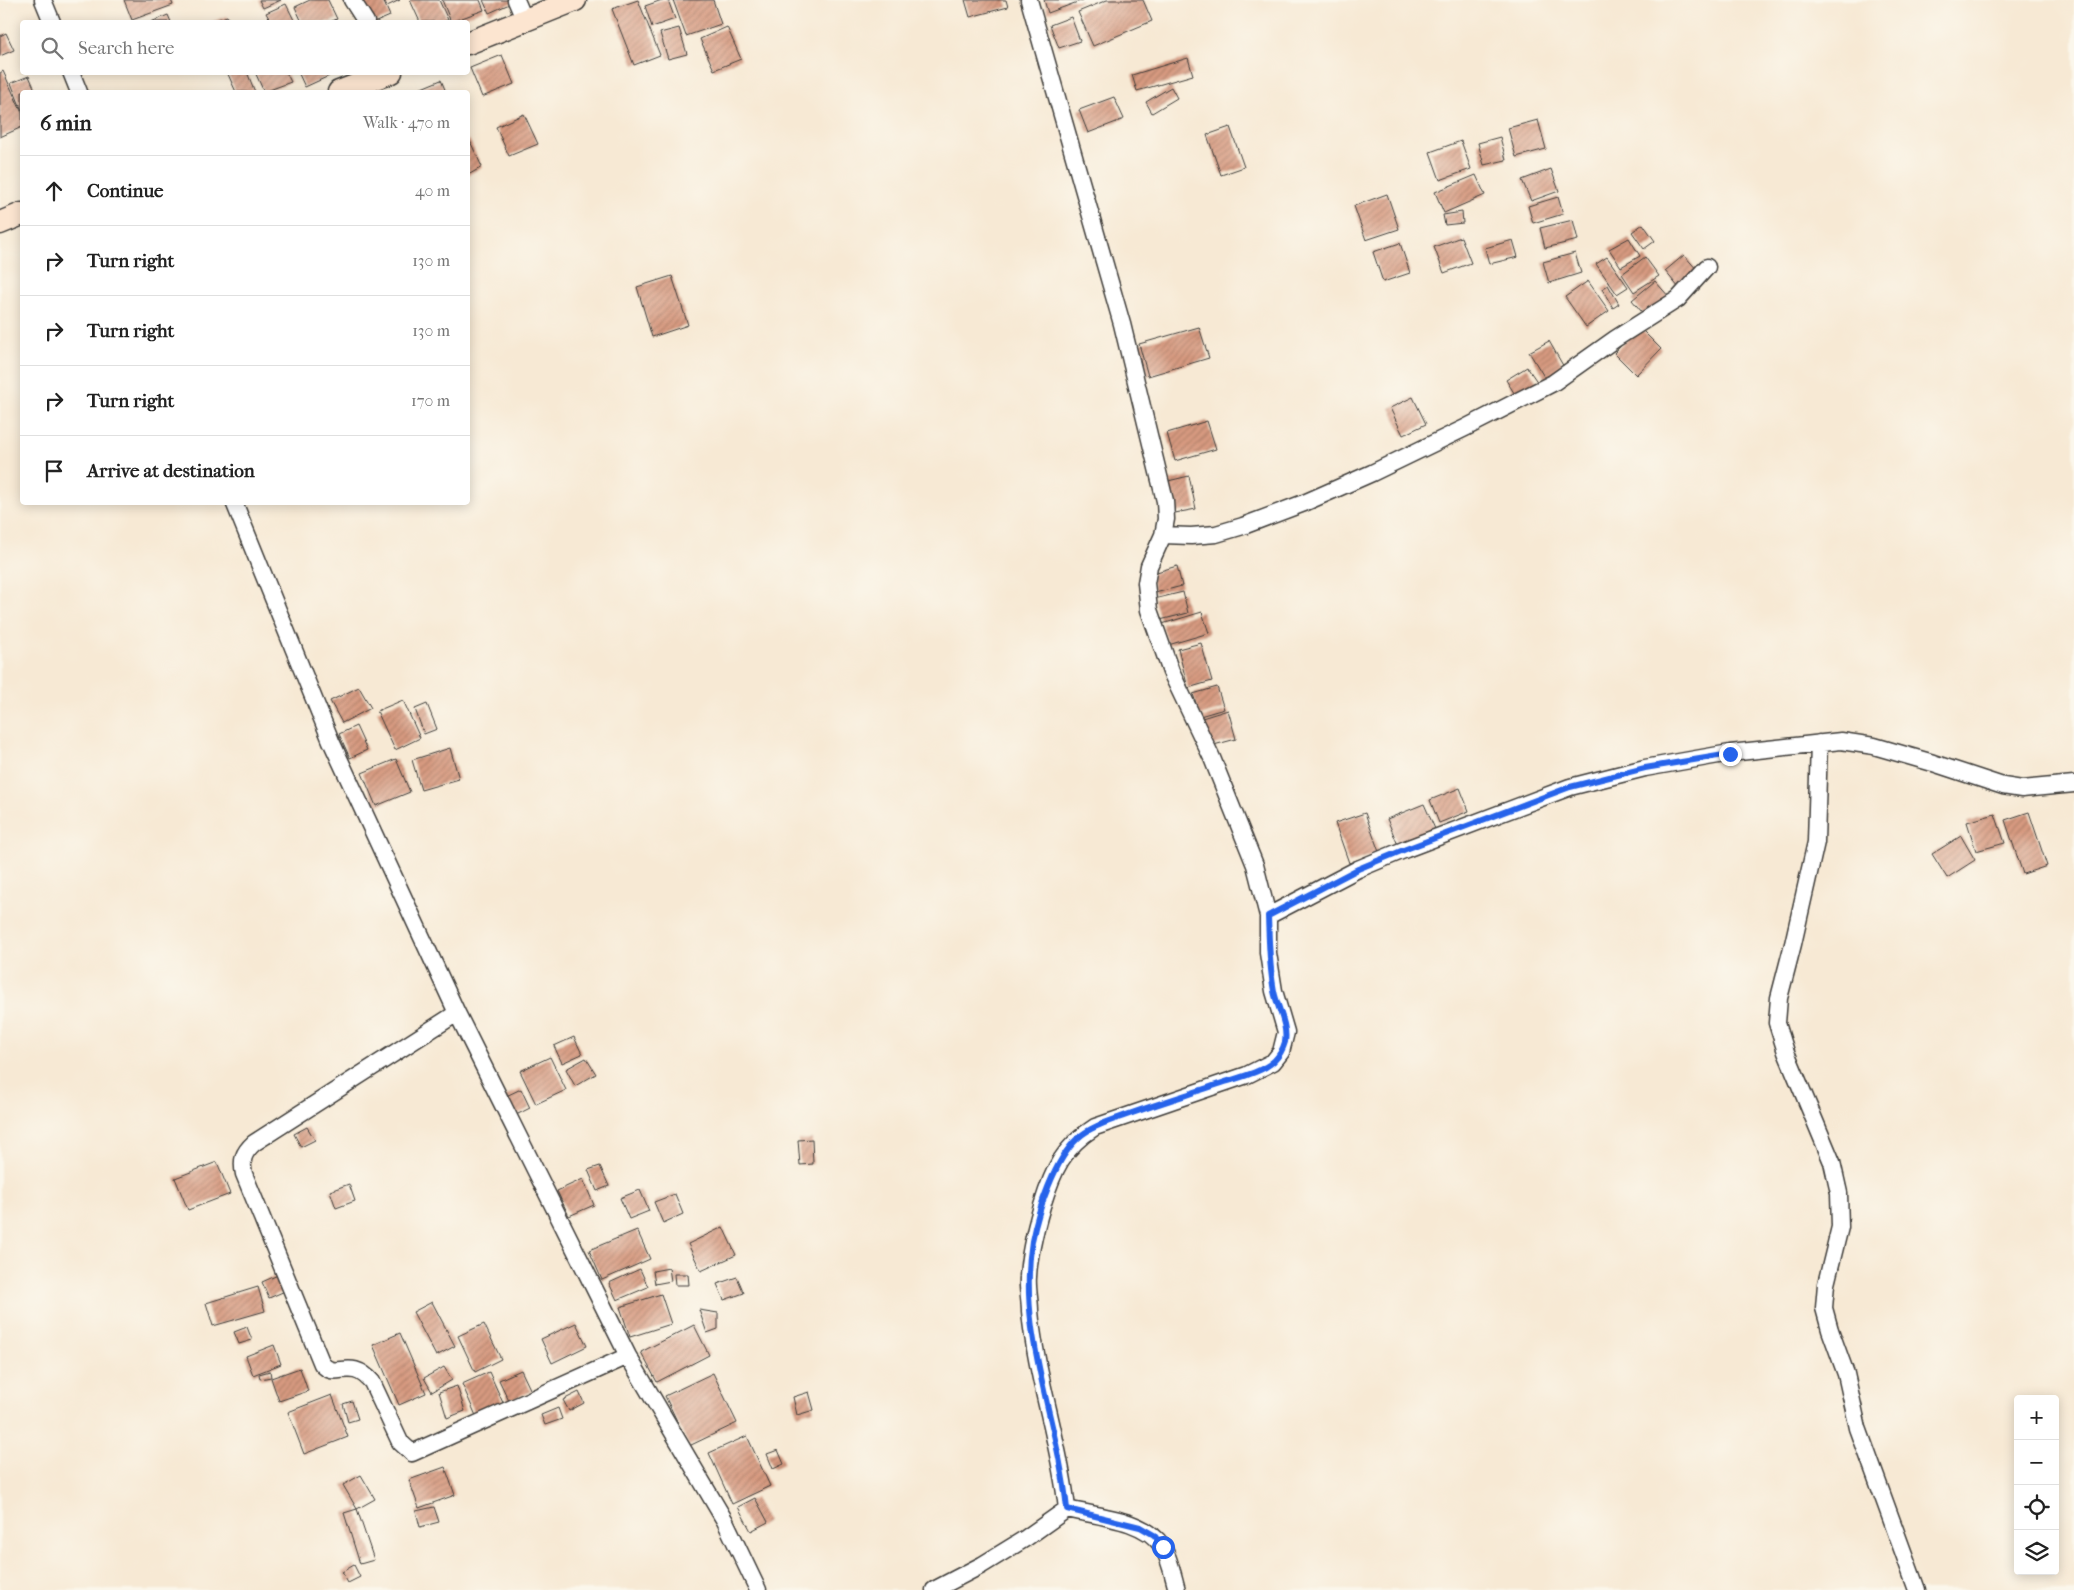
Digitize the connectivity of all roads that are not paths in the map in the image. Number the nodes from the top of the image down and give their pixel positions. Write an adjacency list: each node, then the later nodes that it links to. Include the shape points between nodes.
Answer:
1 (43, 0): 6 (street)
2 (352, 0): 7 (street)
3 (516, 0): 8 (street)
4 (575, 0): 8 (street)
5 (1029, 0): 18 (street, via 1122,324 1164,501 1166,519)
6 (51, 20)
7 (365, 20)
8 (525, 21): 9 (street)
9 (470, 42)
10 (72, 75): 12 (street)
11 (383, 75): 13 (street)
12 (78, 90)
13 (344, 90)
14 (20, 215): 15 (street)
15 (0, 223)
16 (1707, 267): 18 (street, via 1678,299 1553,383 1465,428 1364,477 1243,526 1216,534)
17 (235, 505): 22 (street, via 332,741)
18 (1163, 535): 21 (street, via 1149,566 1146,583 1149,610 1171,672 1212,758 1255,865)
19 (1819, 743): 20 (street, via 1874,746 2003,786 2022,788); 21 (street, via 1645,768 1570,787 1358,869); 28 (street, via 1816,842 1778,998 1777,1023 1832,1162 1840,1192 1840,1227 1826,1284 1824,1308 1846,1374 1858,1428)
20 (2074, 784)
21 (1268, 916): 24 (street, via 1269,962 1286,1032 1281,1052 1273,1062 1247,1075 1095,1127 1068,1149 1054,1171 1044,1199 1032,1239 1028,1278 1033,1339 1064,1477)
22 (457, 1013): 23 (street); 23 (street, via 254,1143 243,1155 244,1174 322,1364 333,1370 355,1368 365,1374 372,1382 400,1442 412,1453)
23 (628, 1356): 25 (street, via 725,1521)
24 (1067, 1509): 26 (street, via 982,1565); 27 (street, via 1140,1527 1154,1535 1163,1547)
25 (758, 1590)
26 (934, 1590)
27 (1177, 1590)
28 (1917, 1590)

